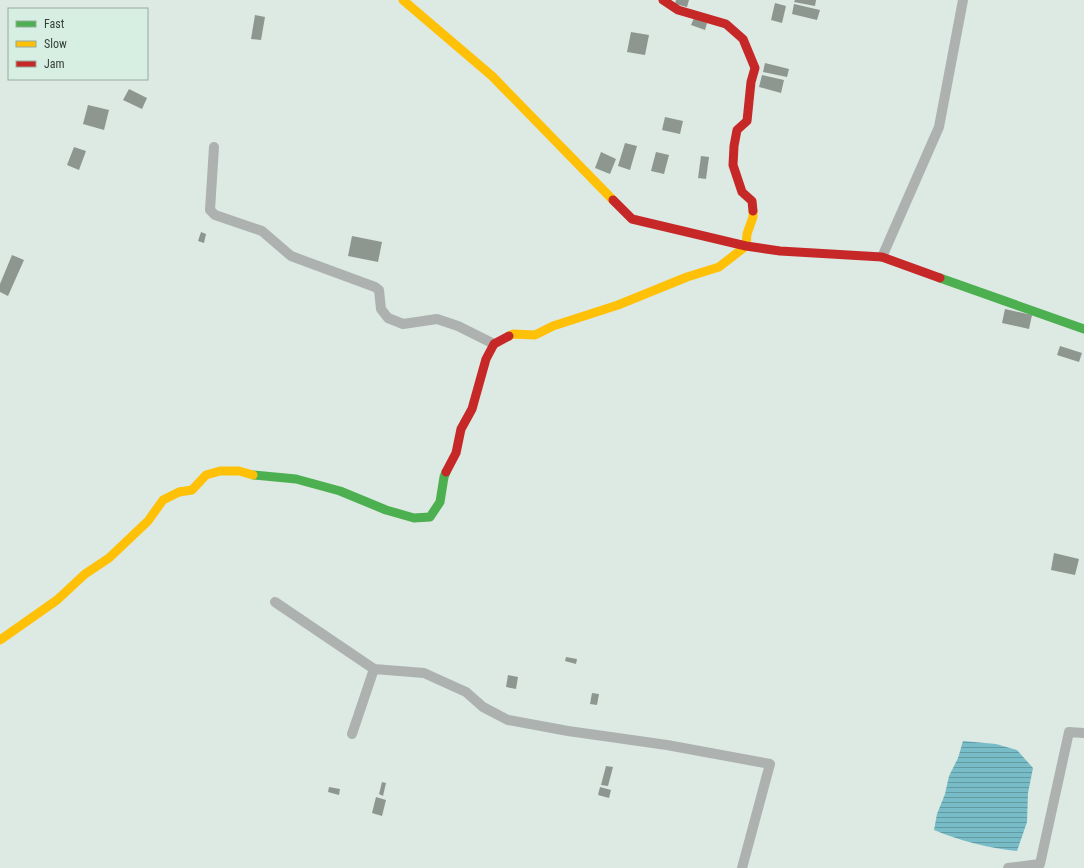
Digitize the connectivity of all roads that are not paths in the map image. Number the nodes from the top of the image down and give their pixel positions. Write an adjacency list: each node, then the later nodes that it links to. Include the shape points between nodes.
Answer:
1 (403, 0): 5 (street, via 492,76 632,219)
2 (663, 0): 5 (street, via 678,10 726,24 743,38 755,68 746,121 737,130 732,165 742,192 752,201 753,217)
3 (963, 0): 6 (street, via 939,127)
4 (214, 147): 8 (street, via 210,210 214,215 262,231 291,256 375,287 379,290 381,310 388,318 403,324 437,319 458,326)
5 (746, 246): 6 (street); 8 (street, via 719,267 686,277 618,305 552,326 535,335 513,334)
6 (882, 257): 7 (street)
7 (1084, 329)
8 (494, 344): 10 (street, via 486,358 472,409 461,430 456,453 444,477 440,502 430,517 414,518 386,510 340,491 296,479 258,476 239,471 220,471 206,475 192,490 179,492 163,500 148,522 109,558 85,574 57,600)
9 (275, 602): 11 (street)
10 (0, 640)
11 (374, 669): 13 (street); 14 (street, via 424,673 466,692 483,706 508,720 770,764)
12 (1084, 733): 15 (street, via 1069,732 1040,864)
13 (352, 734)
14 (742, 868)
15 (1008, 868)

